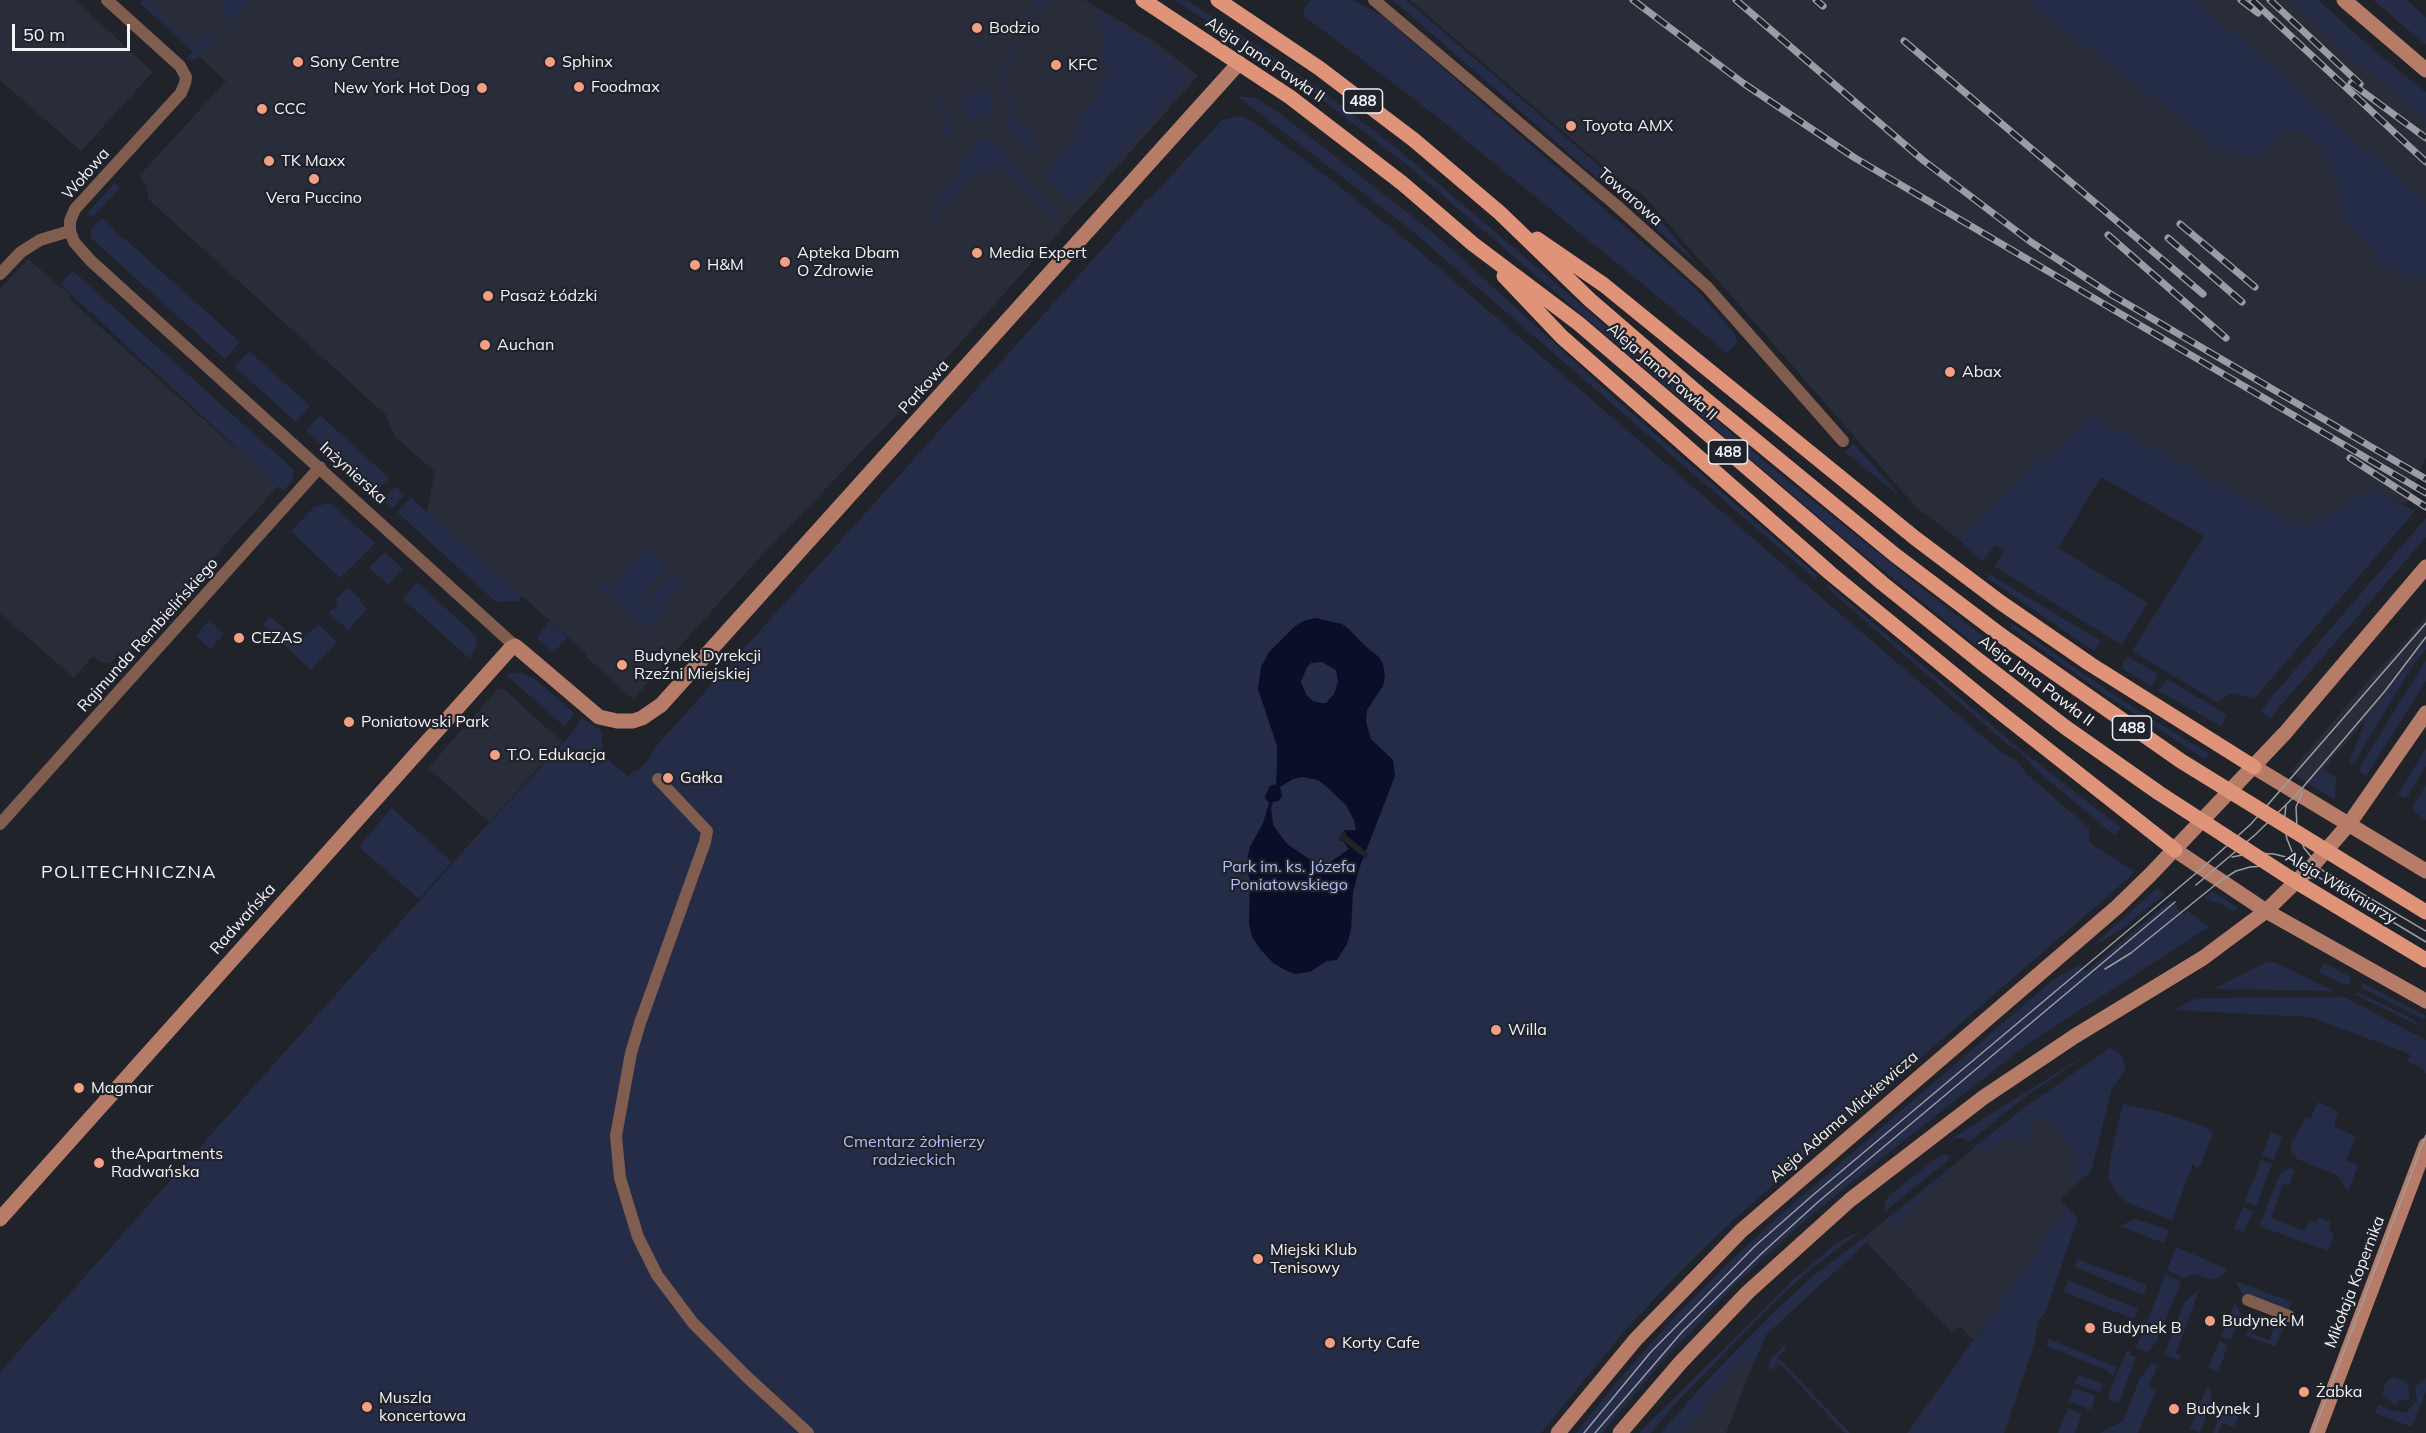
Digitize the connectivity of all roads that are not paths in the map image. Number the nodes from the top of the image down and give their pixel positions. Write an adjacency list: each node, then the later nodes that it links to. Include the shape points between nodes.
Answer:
1 (107, 0): 9 (street, Wołowa, via 175,62 186,77 181,93 75,209)
2 (1143, 0): 6 (main road, Aleja Jana Pawła II / 488)
3 (1218, 0): 8 (main road, Aleja Jana Pawła II / 488, via 1370,106)
4 (1374, 0): 12 (street, Towarowa, via 1703,283)
5 (2344, 0): 7 (main road)
6 (1239, 63): 10 (main road, Aleja Jana Pawła II / 488, via 1361,150); 17 (main road, Parkowa, via 661,705 642,718)
7 (2426, 70)
8 (1500, 213): 18 (main road, via 1604,285 1915,538 2000,602); 20 (main road, Aleja Jana Pawła II / 488, bridge, via 1590,300 1894,555 2001,636 2162,748)
9 (70, 231): 11 (street, via 40,240 21,252); 13 (street, Inżynierska, via 78,249 90,261)
10 (1473, 244): 23 (main road, Aleja Jana Pawła II / 488, bridge, via 1578,323 1882,584 1982,663 2065,727); 24 (main road, via 1562,337 1813,558)
11 (0, 274)
12 (1843, 441)
13 (320, 467): 15 (street, Inżynierska); 21 (street, Rajmunda Rembielińskiego)
14 (2426, 567): 18 (main road, Aleja Adama Mickiewicza)
15 (514, 646): 17 (main road, Inżynierska, via 593,714); 31 (main road, Radwańska)
16 (2426, 713): 22 (main road)
17 (626, 722)
18 (2254, 767): 22 (main road); 24 (main road, Aleja Adama Mickiewicza)
19 (658, 779): 34 (street, via 707,831 631,1053 616,1136 620,1178 646,1255 675,1299 693,1323)
20 (2267, 814): 27 (main road, Aleja Włókniarzy / 488, bridge)
21 (0, 824)
22 (2349, 824): 25 (main road); 26 (main road)
23 (2238, 845): 28 (main road, Aleja Włókniarzy / 488, bridge)
24 (2175, 850): 26 (main road); 35 (main road, Aleja Adama Mickiewicza, via 2116,907 1735,1237 1636,1339)
25 (2426, 871)
26 (2266, 911): 29 (main road); 36 (main road, via 2203,958 1984,1097 1850,1200 1740,1300 1680,1362)
27 (2426, 912)
28 (2426, 960)
29 (2426, 1001)
30 (2426, 1144): 37 (main road, Mikołaja Kopernika)
31 (0, 1219)
32 (2248, 1300): 33 (street)
33 (2289, 1316)
34 (808, 1433)
35 (1558, 1433)
36 (1620, 1433)
37 (2317, 1433)

